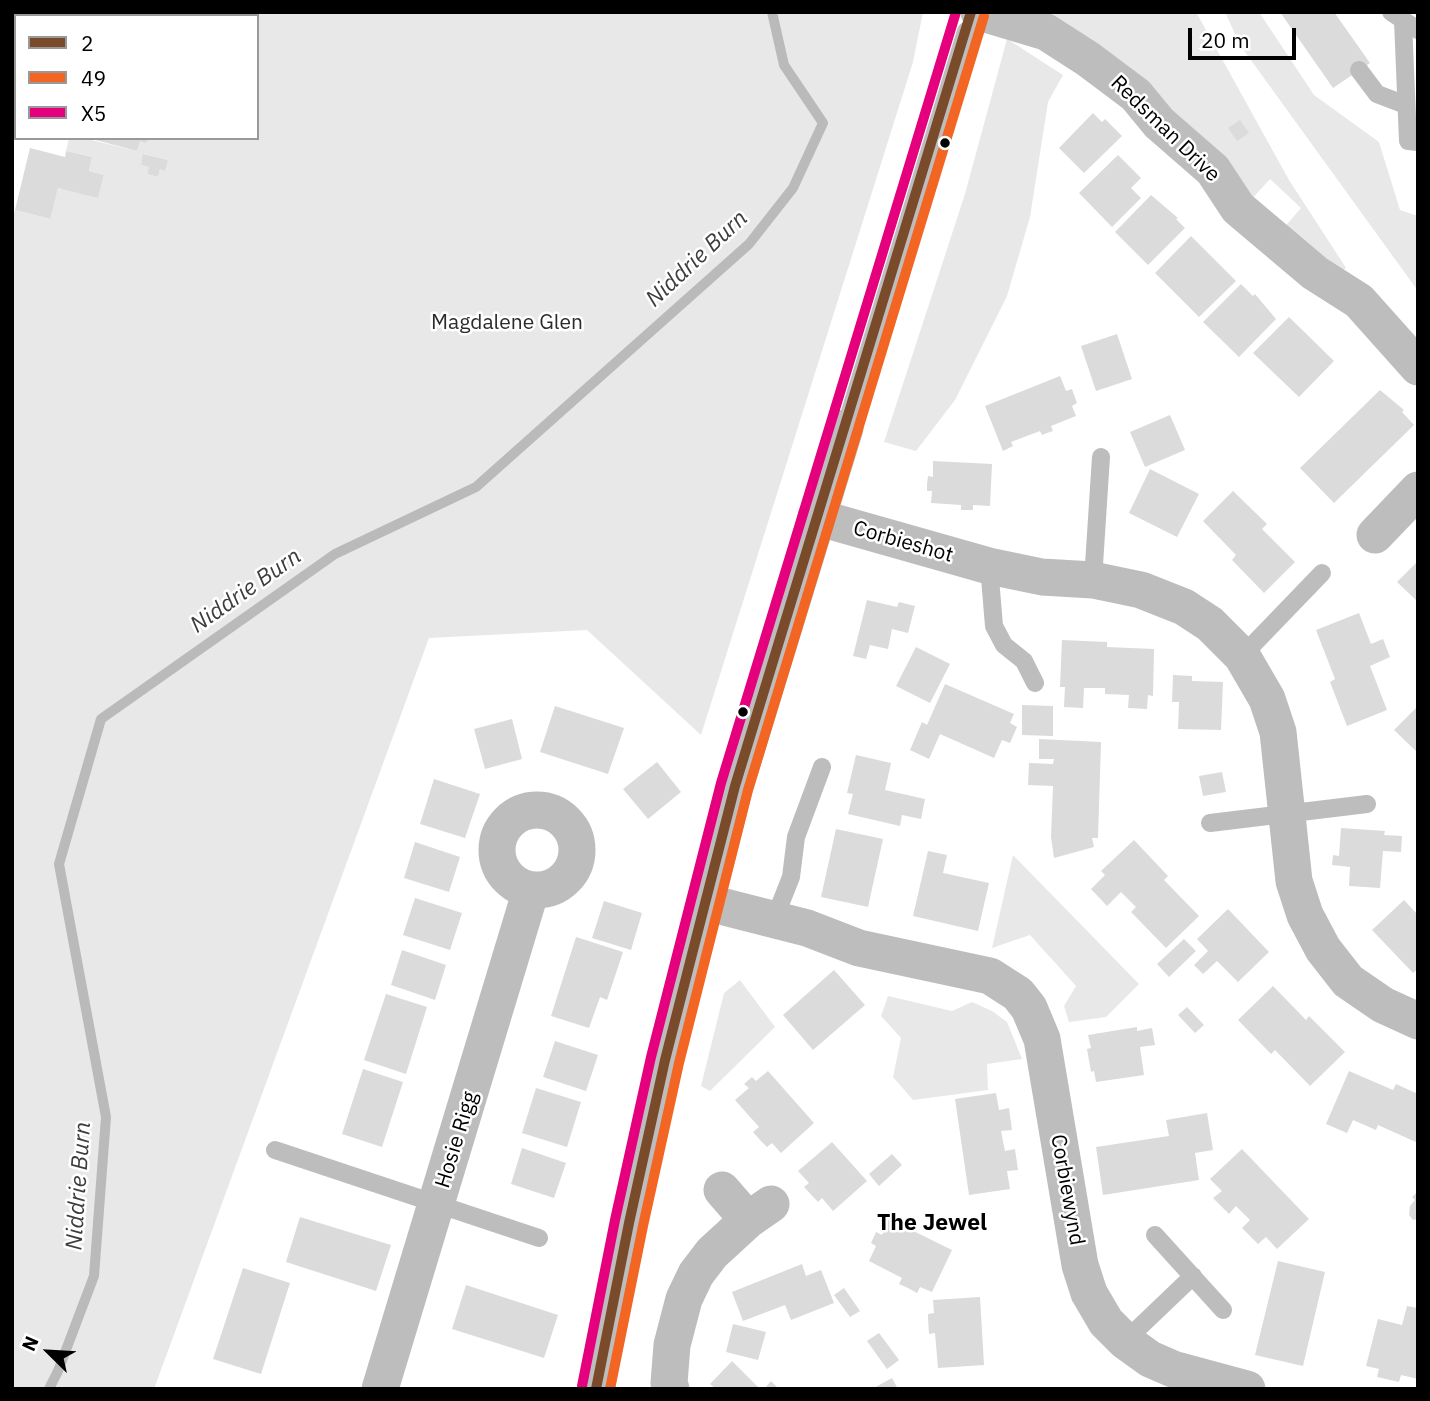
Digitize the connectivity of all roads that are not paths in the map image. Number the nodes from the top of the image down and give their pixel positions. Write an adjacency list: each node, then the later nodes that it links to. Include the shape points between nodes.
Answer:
1 (972, 18): 6 (street, Redsman Drive, via 1046,32 1136,94 1159,122 1213,170 1238,208 1315,273 1359,301); 7 (lane)
2 (1404, 21): 4 (lane)
3 (1359, 70): 4 (lane, via 1377,94)
4 (1406, 105): 5 (lane, via 1408,141)
5 (1418, 142)
6 (1418, 367)
7 (845, 428): 10 (street)
8 (1101, 457): 14 (lane)
9 (1418, 490): 11 (street)
10 (816, 517): 12 (street, Corbieshot); 22 (street)
11 (1376, 535)
12 (989, 566): 14 (street, Corbieshot, via 1042,577); 16 (lane, via 994,626 1004,645 1024,661)
13 (1322, 573): 15 (lane)
14 (1093, 580): 15 (street, Corbieshot, via 1141,590 1184,607 1210,624)
15 (1242, 656): 19 (street, Corbieshot, via 1267,699 1278,732)
16 (1035, 683)
17 (822, 766): 23 (lane, via 796,837 791,877)
18 (1367, 804): 19 (lane)
19 (1285, 814): 20 (lane); 24 (street, Corbieshot, via 1294,881 1323,949 1348,981)
20 (1210, 824)
21 (531, 890): 27 (street, Hosie Rigg)
22 (705, 902): 23 (street, Corbiewynd); 34 (street, via 665,1060)
23 (774, 920): 32 (street, Corbiewynd, via 859,948 990,976 1029,1008 1042,1039 1088,1293)
24 (1418, 1021)
25 (275, 1150): 27 (lane)
26 (722, 1190): 35 (street, via 759,1212 712,1253 696,1274 672,1345)
27 (437, 1205): 29 (lane); 33 (street, Hosie Rigg)
28 (1155, 1235): 30 (lane)
29 (539, 1238)
30 (1193, 1276): 31 (lane); 32 (lane)
31 (1223, 1310)
32 (1125, 1341): 36 (street, Corbiewynd, via 1173,1370)
33 (380, 1389)
34 (597, 1389)
35 (671, 1389)
36 (1247, 1389)

